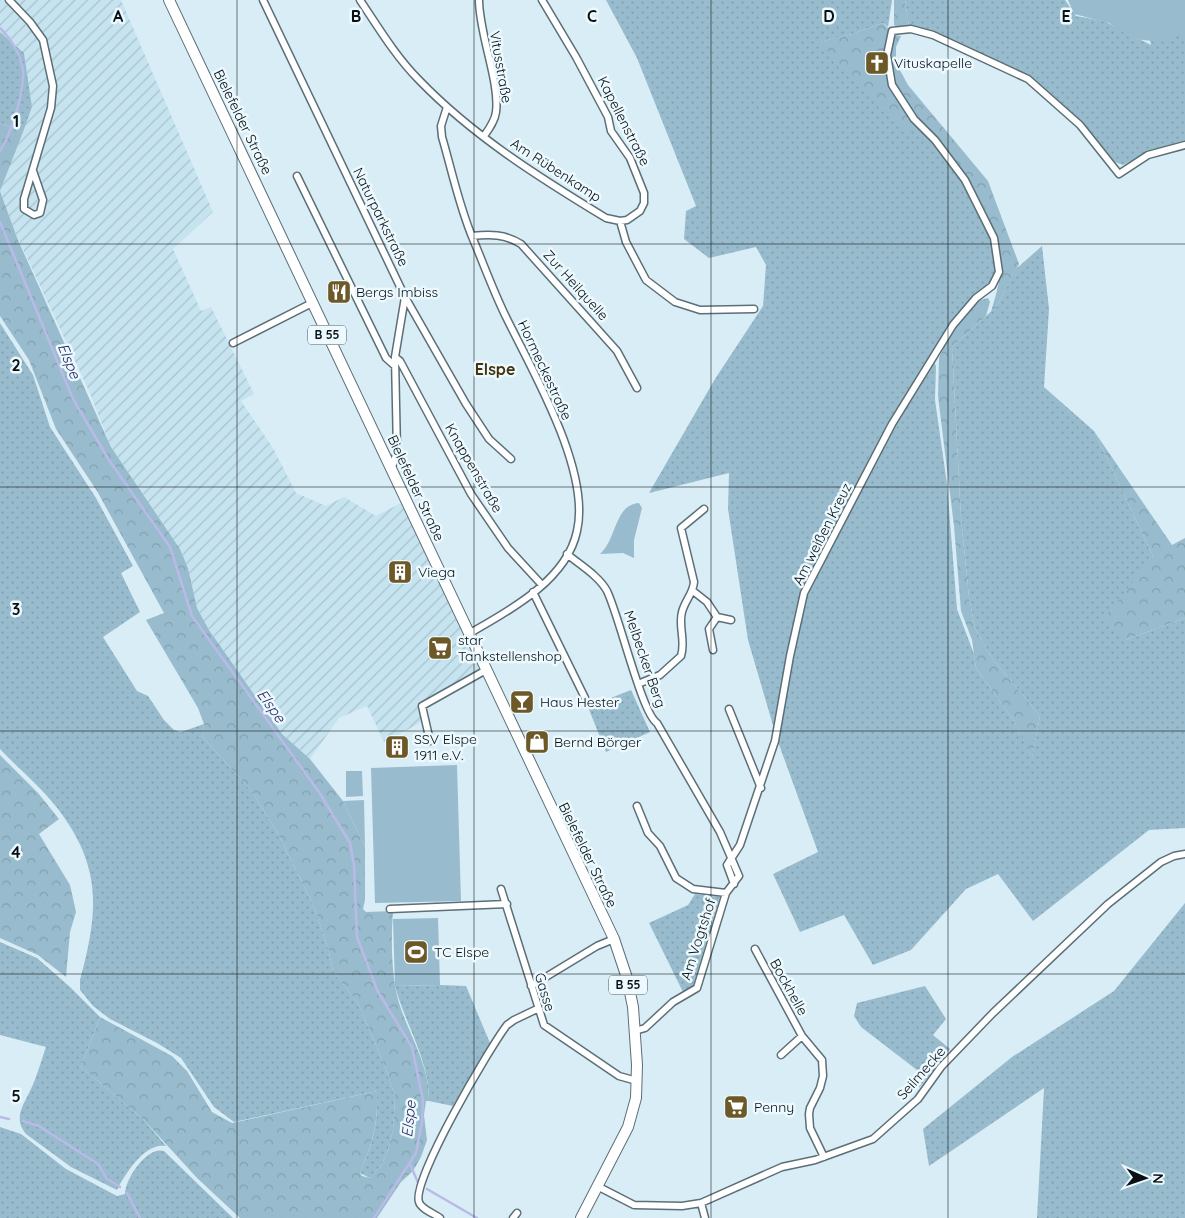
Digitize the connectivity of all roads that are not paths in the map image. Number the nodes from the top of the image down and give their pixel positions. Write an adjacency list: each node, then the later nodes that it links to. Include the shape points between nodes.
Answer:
1 (9, 0): 10 (street, via 43,40 51,67 51,108)
2 (169, 0): 15 (main road, Bielefelder Straße / B 55)
3 (263, 0): 14 (street, Naturparkstraße)
4 (360, 0): 7 (street, Am Rübenkamp, via 418,78)
5 (479, 0): 8 (street, Vitusstraße, via 496,100 495,117)
6 (542, 0): 12 (street, Kapellenstraße, via 608,117 611,131 630,158 644,193 640,211 628,220)
7 (447, 107): 8 (street, Am Rübenkamp); 13 (street, Hormeckestraße, via 441,126 442,137)
8 (484, 136): 12 (street, Am Rübenkamp, via 528,170 606,218)
9 (1185, 145): 37 (street, Am weißen Kreuz, via 1148,155 1119,174 1080,125 1028,79 933,35 911,30 892,31 887,55 892,85 914,119 935,140 965,180 994,238 999,263 996,280 953,325 892,424 804,593 775,740)
10 (33, 171): 10 (street, via 23,204 26,212 34,215 40,213 43,200)
11 (297, 176): 19 (street, via 386,358)
12 (620, 221): 16 (street, via 626,242 646,280 675,302 700,310)
13 (472, 236): 20 (street, Zur Heilquelle, via 498,234 521,244 617,351); 24 (street, Hormeckestraße, via 506,316 554,413 572,470 579,516 578,531)
14 (405, 297): 18 (street); 21 (street, Naturparkstraße, via 466,404 489,439)
15 (312, 303): 17 (street); 22 (main road, Bielefelder Straße / B 55)
16 (754, 309)
17 (233, 343)
18 (395, 357): 19 (street); 25 (street, Knappenstraße, via 471,494 508,548)
19 (395, 366): 22 (street, via 397,452)
20 (637, 388)
21 (511, 459)
22 (392, 468): 30 (main road, Bielefelder Straße / B 55)
23 (704, 509): 26 (street, via 680,528 693,575)
24 (568, 554): 25 (street, Hormeckestraße); 33 (street, Melbecker Berg, via 606,590 619,620)
25 (542, 585): 27 (street, Hormeckestraße)
26 (693, 591): 28 (street, via 707,602); 33 (street, via 681,614 681,656 660,675)
27 (533, 592): 30 (street, Hormeckestraße); 34 (street)
28 (717, 617): 29 (street); 31 (street, via 709,629)
29 (731, 620)
30 (470, 633): 32 (main road, Bielefelder Straße / B 55)
31 (713, 650)
32 (486, 670): 36 (street, via 422,706); 45 (main road, Bielefelder Straße / B 55)
33 (638, 684): 40 (street, Melbecker Berg, via 652,718 709,812)
34 (585, 698)
35 (729, 709): 37 (street)
36 (430, 741)
37 (761, 788): 40 (street)
38 (637, 806): 42 (street, via 648,833 660,846 676,878 693,889)
39 (1185, 854): 53 (street, Seilmecke, via 1161,862 1108,904 993,1013 941,1067 918,1099 873,1139)
40 (732, 858): 42 (street, Am Vogtshof, via 739,876)
41 (501, 889): 43 (street, Gasse)
42 (726, 893): 49 (street, Am Vogtshof, via 697,988 673,1002 645,1028)
43 (507, 904): 44 (street); 47 (street, Gasse)
44 (390, 909)
45 (614, 939): 47 (street); 49 (main road, Bielefelder Straße / B 55, via 627,978)
46 (755, 949): 50 (street, Bockhelle)
47 (531, 986): 48 (street, Gasse)
48 (537, 1009): 52 (street, Gasse, via 548,1028 619,1076); 56 (street, via 507,1025 463,1094 437,1148 422,1185 419,1203)
49 (635, 1031): 52 (main road, Bielefelder Straße / B 55)
50 (802, 1036): 51 (street, Bockhelle); 53 (street, Bockhelle, via 818,1054 823,1067 820,1088 809,1114 810,1128)
51 (781, 1055)
52 (637, 1081): 54 (main road, Bielefelder Straße / B 55, via 628,1127)
53 (824, 1157): 55 (street, Seilmecke, via 782,1167)
54 (597, 1186): 55 (street, Seilmecke, via 634,1205); 57 (main road, Bielefelder Straße / B 55)
55 (702, 1203): 58 (street)
56 (440, 1218)
57 (581, 1218)
58 (705, 1218)

